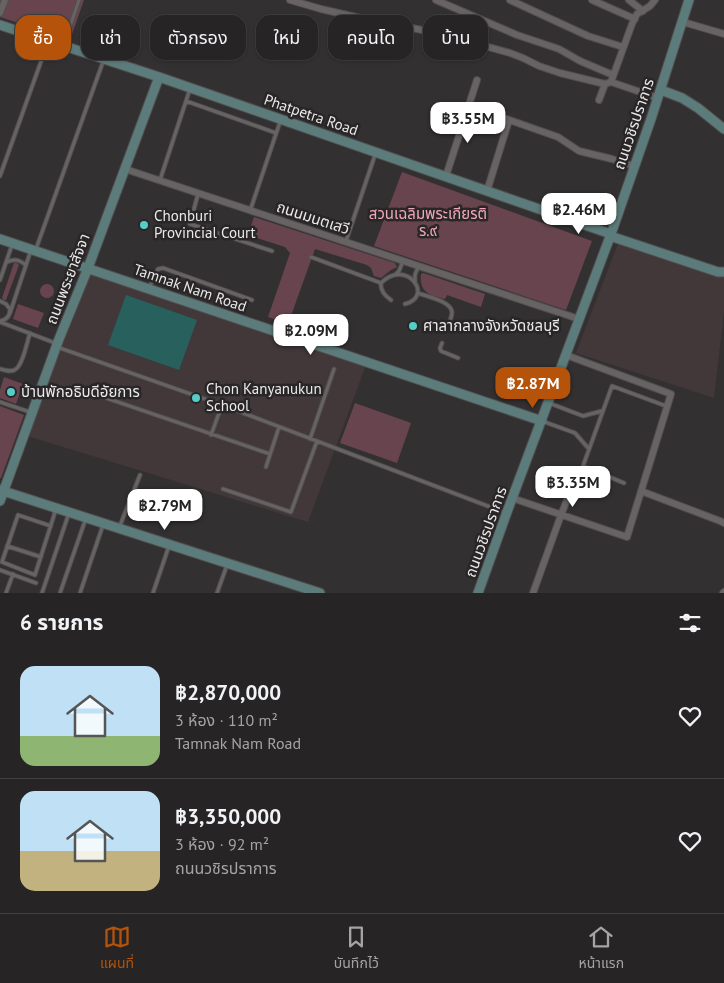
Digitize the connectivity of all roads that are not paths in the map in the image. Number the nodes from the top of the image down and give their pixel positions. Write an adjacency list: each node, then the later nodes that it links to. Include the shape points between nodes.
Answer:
1 (5, 0): 11 (street)
2 (79, 0): 14 (lane)
3 (290, 0): 24 (street, via 438,33 510,53 560,73)
4 (436, 0): 24 (street, via 517,35 559,49)
5 (510, 0): 18 (street, via 588,36)
6 (592, 0): 12 (street)
7 (629, 0): 10 (street)
8 (655, 0): 10 (street)
9 (689, 0): 13 (street, ถนนวชิรปราการ)
10 (643, 11): 12 (street)
11 (0, 13)
12 (635, 19): 18 (street)
13 (683, 22): 17 (street); 26 (street, ถนนวชิรปราการ)
14 (71, 23)
15 (0, 25): 16 (street, Phatpetra Road)
16 (15, 30)
17 (724, 34)
18 (623, 47): 24 (street)
19 (42, 60): 37 (lane)
20 (104, 60): 47 (lane)
21 (107, 60): 22 (street, Phatpetra Road)
22 (159, 77): 25 (street, Phatpetra Road); 36 (street, ถนนพระยาสัจจา)
23 (477, 80): 29 (street)
24 (610, 81): 26 (street); 27 (street)
25 (191, 88): 28 (lane); 30 (street, Phatpetra Road)
26 (660, 94): 32 (street, via 682,98); 35 (street, ถนนวชิรปราการ)
27 (599, 100)
28 (186, 102): 33 (lane); 39 (lane)
29 (470, 106): 31 (street); 38 (street)
30 (281, 119): 33 (lane); 34 (street, Phatpetra Road)
31 (509, 120): 35 (street, via 558,137 579,151); 40 (street)
32 (724, 129)
33 (276, 132): 42 (lane)
34 (376, 152): 38 (street, Phatpetra Road); 45 (lane)
35 (634, 166): 43 (street, ถนนวชิรปราการ)
36 (124, 169): 39 (street, ถนนมนตเสวี); 54 (street, ถนนพระยาสัจจา)
37 (0, 176)
38 (446, 176): 40 (street, Phatpetra Road)
39 (159, 181): 41 (street, ถนนมนตเสวี)
40 (487, 191): 43 (street, Phatpetra Road)
41 (198, 194): 42 (street, ถนนมนตเสวี); 48 (lane, via 190,224)
42 (250, 211): 45 (street, ถนนมนตเสวี)
43 (610, 235): 55 (street, Phatpetra Road); 67 (street, ถนนวชิรปราการ)
44 (0, 239): 46 (street, Tamnak Nam Road)
45 (345, 242): 50 (street, ถนนมนตเสวี)
46 (13, 243): 47 (street, Tamnak Nam Road); 51 (lane)
47 (34, 250): 52 (lane); 54 (street, Tamnak Nam Road)
48 (272, 251)
49 (311, 257): 58 (lane)
50 (403, 261): 53 (street, ถนนมนตเสวี); 56 (lane)
51 (6, 262): 52 (lane, via 16,259); 57 (lane)
52 (26, 265): 66 (lane)
53 (418, 266): 59 (lane); 67 (street, ถนนมนตเสวี)
54 (88, 268): 60 (street, Tamnak Nam Road); 72 (street, ถนนพระยาสัจจา)
55 (724, 272)
56 (396, 275): 58 (lane); 59 (lane, via 409,276)
57 (0, 280)
58 (381, 283): 63 (lane, via 382,291)
59 (415, 284): 61 (lane)
60 (149, 289): 62 (lane, via 158,270 163,268); 84 (street, Tamnak Nam Road)
61 (418, 293): 65 (lane, via 415,300); 69 (lane, via 447,303 452,314)
62 (252, 300)
63 (391, 300)
64 (0, 301): 66 (lane, via 6,304)
65 (405, 304)
66 (10, 313): 68 (lane)
67 (579, 319): 73 (street, ถนนวชิรปราการ)
68 (0, 321): 70 (lane)
69 (448, 328)
70 (30, 333): 72 (lane); 75 (lane, via 21,363 10,371)
71 (442, 343): 74 (lane, via 441,351)
72 (57, 346): 80 (lane); 83 (street, ถนนพระยาสัจจา)
73 (566, 355): 79 (street, ถนนวชิรปราการ); 81 (street, via 670,394)
74 (458, 358)
75 (0, 369)
76 (334, 369): 87 (lane)
77 (74, 388): 86 (lane)
78 (0, 402): 83 (lane)
79 (548, 403): 82 (lane, via 583,416); 84 (street, ถนนวชิรปราการ)
80 (222, 406): 85 (lane); 86 (lane)
81 (667, 406): 82 (lane, via 612,386); 97 (street)
82 (603, 411): 89 (lane)
83 (32, 413): 96 (street, ถนนพระยาสัจจา)
84 (542, 421): 89 (lane, via 575,433); 98 (street, ถนนวชิรปราการ)
85 (279, 427): 87 (lane); 90 (lane)
86 (211, 435): 90 (lane)
87 (310, 439): 88 (lane)
88 (317, 441): 95 (lane, via 291,512); 102 (lane)
89 (589, 450): 94 (lane, via 583,466)
90 (270, 454): 91 (lane)
91 (266, 467)
92 (140, 475): 108 (lane)
93 (577, 475): 103 (street)
94 (624, 483)
95 (223, 489)
96 (2, 491): 99 (street, ถนนพระยาสัจจา); 100 (street)
97 (641, 491): 103 (street, via 627,537); 106 (street)
98 (512, 498): 102 (street, ถนนวชิรปราการ); 103 (street)
99 (0, 501)
100 (56, 508): 101 (street); 107 (lane)
101 (69, 512): 104 (street); 119 (lane)
102 (507, 513): 125 (street, ถนนวชิรปราการ)
103 (561, 515): 126 (street)
104 (86, 518): 105 (street); 120 (lane)
105 (104, 524): 108 (street); 121 (lane)
106 (724, 524)
107 (51, 526): 110 (lane, via 18,515); 111 (lane)
108 (119, 528): 109 (street)
109 (170, 545): 113 (street); 122 (lane)
110 (7, 546): 111 (lane); 112 (lane)
111 (41, 558): 112 (lane, via 35,574)
112 (4, 563): 114 (lane)
113 (227, 563): 117 (street); 123 (lane)
114 (1, 570): 115 (lane)
115 (12, 574): 116 (lane); 118 (lane)
116 (36, 583)
117 (298, 590): 124 (street)
118 (6, 593)
119 (42, 593)
120 (60, 593)
121 (80, 593)
122 (153, 593)
123 (217, 593)
124 (320, 593)
125 (478, 593)
126 (533, 593)

